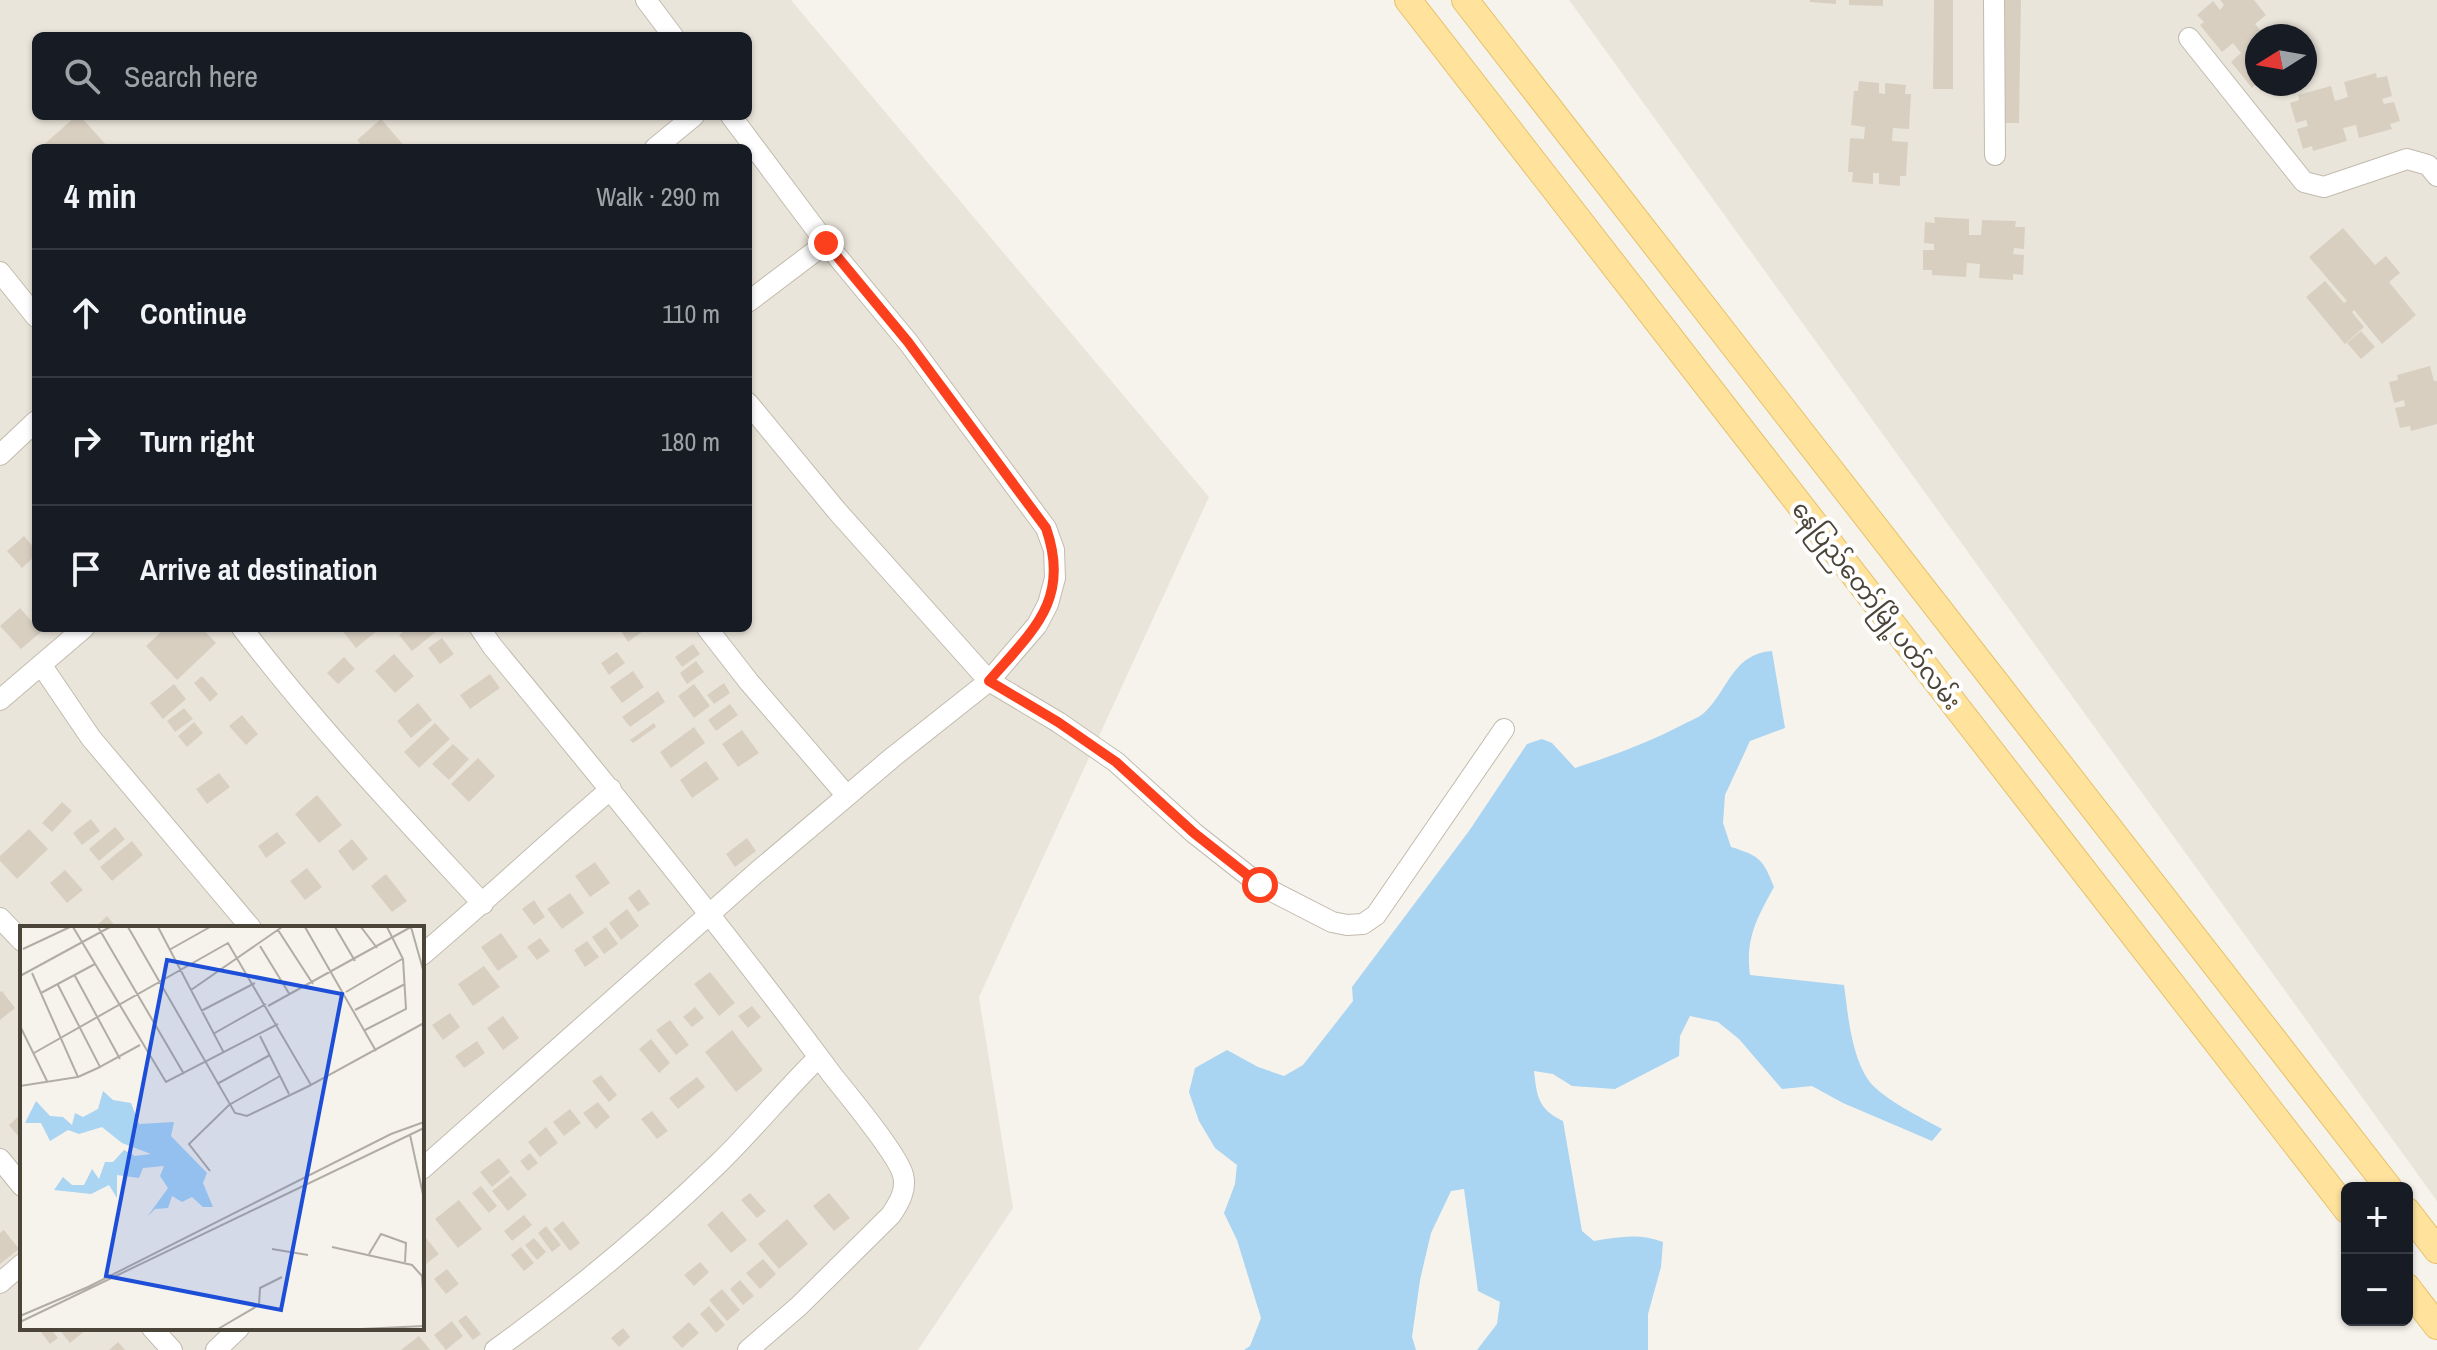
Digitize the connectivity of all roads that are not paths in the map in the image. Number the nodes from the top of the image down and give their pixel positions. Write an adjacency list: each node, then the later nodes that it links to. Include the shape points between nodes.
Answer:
1 (646, 0): 5 (street)
2 (1408, 0): 42 (main road, နေပြည်တော်မြို့ပတ်လမ်း)
3 (1465, 0): 40 (main road)
4 (1994, 0): 12 (street)
5 (670, 32)
6 (2189, 38): 13 (street, via 2304,182 2324,187 2407,159 2428,165)
7 (689, 120): 9 (street)
8 (734, 120): 10 (street)
9 (660, 144)
10 (752, 144)
11 (752, 144): 14 (street)
12 (1995, 155)
13 (2437, 176)
14 (826, 243): 16 (street); 26 (street, via 908,342 1046,528 1055,578 1048,604 1037,625)
15 (0, 272): 17 (street)
16 (752, 299)
17 (32, 312)
18 (752, 408): 26 (street)
19 (32, 425): 20 (street)
20 (0, 455)
21 (80, 632): 25 (street)
22 (245, 632): 31 (street)
23 (483, 632): 29 (street)
24 (710, 632): 30 (street)
25 (42, 666): 27 (street); 34 (street, via 91,738)
26 (989, 681): 28 (street, via 1116,762 1260,885 1347,925 1363,924 1376,915); 30 (street)
27 (0, 700)
28 (1504, 729)
29 (611, 789): 31 (street); 32 (street)
30 (847, 796): 32 (street)
31 (483, 904): 36 (street)
32 (708, 915): 37 (street); 39 (street)
33 (0, 918): 35 (street)
34 (249, 926)
35 (20, 939)
36 (424, 953)
37 (819, 1057): 53 (street, via 720,1161 622,1252); 54 (street, via 892,1155 904,1185 891,1215)
38 (0, 1159): 41 (street)
39 (424, 1167)
40 (2384, 1182)
41 (20, 1184)
42 (2341, 1202)
43 (2413, 1219): 44 (main road)
44 (2437, 1250)
45 (20, 1266): 46 (street)
46 (0, 1283)
47 (2413, 1295): 48 (main road)
48 (2437, 1326)
49 (154, 1330): 51 (street)
50 (237, 1330): 52 (street)
51 (172, 1350)
52 (216, 1350)
53 (495, 1350)
54 (748, 1350)

